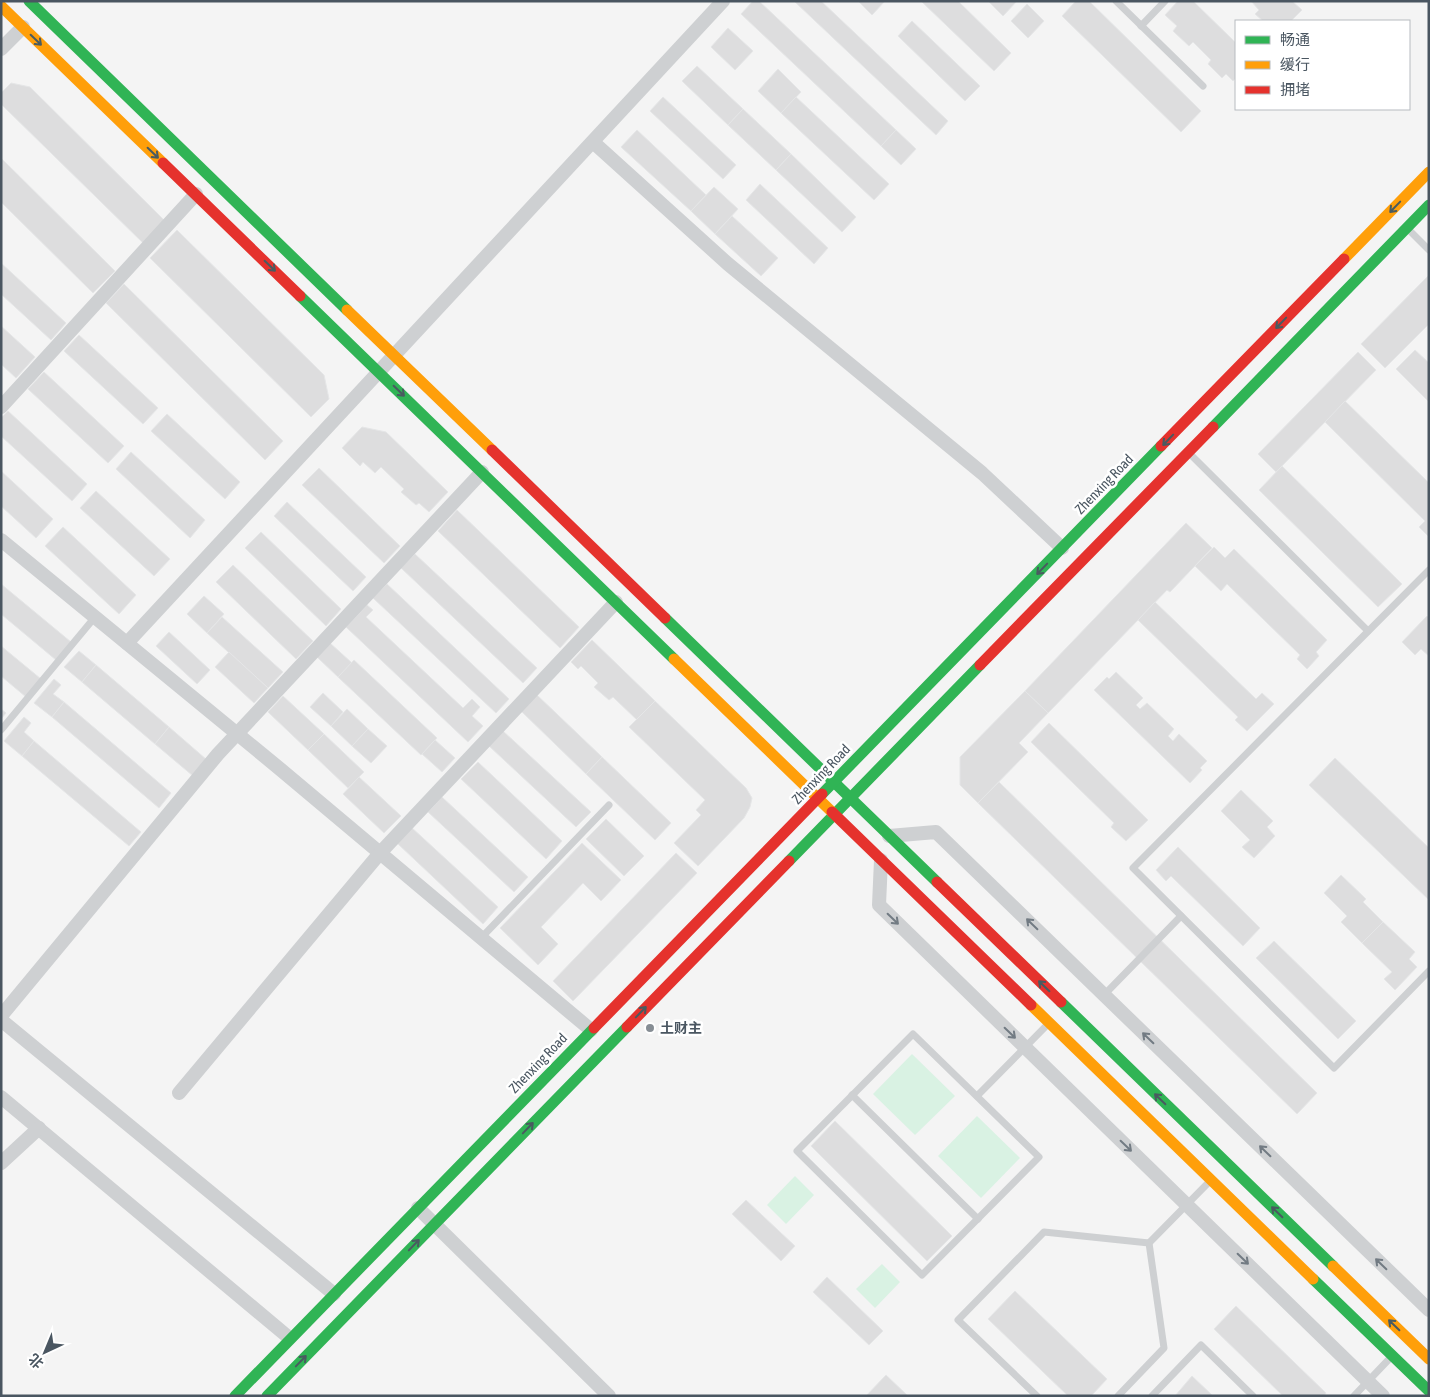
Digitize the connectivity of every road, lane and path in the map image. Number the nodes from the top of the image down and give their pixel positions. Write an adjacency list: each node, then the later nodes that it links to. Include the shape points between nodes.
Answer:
1 (29, 1): 16 (main road)
2 (723, 1): 10 (street)
3 (1116, 1): 6 (lane)
4 (1165, 1): 6 (lane)
5 (1, 6): 7 (main road)
6 (1141, 26): 9 (lane)
7 (22, 27): 8 (street); 12 (main road, one-way to 12)
8 (1, 50)
9 (1203, 86)
10 (593, 142): 16 (street); 22 (street, via 728,264 982,473)
11 (1429, 172): 22 (main road, Zhenxing Road, one-way to 22)
12 (196, 194): 17 (main road, one-way to 17); 18 (street)
13 (1429, 205): 14 (main road)
14 (1406, 228): 15 (lane); 19 (main road)
15 (1429, 250)
16 (394, 356): 17 (street); 30 (main road)
17 (379, 372): 20 (main road, one-way to 20); 27 (street)
18 (1, 407)
19 (1188, 452): 26 (lane); 32 (main road)
20 (482, 472): 24 (main road); 29 (street)
21 (1, 540): 25 (street)
22 (1062, 548): 30 (main road, Zhenxing Road, one-way to 30)
23 (1429, 570): 26 (lane)
24 (616, 602): 31 (main road); 36 (street)
25 (95, 617): 27 (street); 28 (lane)
26 (1368, 631): 38 (lane, via 1133,868)
27 (127, 643): 29 (street)
28 (1, 730)
29 (237, 734): 36 (street); 42 (street)
30 (834, 782): 31 (main road, Zhenxing Road); 32 (main road)
31 (818, 798): 34 (main road); 45 (main road, Zhenxing Road)
32 (850, 798): 34 (main road); 35 (main road)
33 (609, 805): 39 (lane)
34 (834, 814): 37 (main road); 57 (main road, one-way to 34)
35 (889, 836): 41 (street, one-way to 35, via 936,832); 63 (main road, one-way to 35)
36 (380, 853): 39 (street); 47 (street)
37 (882, 860): 44 (main road); 46 (street, one-way to 46, via 879,905)
38 (1181, 916): 40 (lane, via 1334,1068); 41 (lane)
39 (481, 938): 45 (street)
40 (1429, 971)
41 (1104, 995): 60 (street, one-way to 41)
42 (1, 1016)
43 (1, 1020): 59 (street)
44 (1050, 1023): 46 (lane); 53 (main road)
45 (591, 1030): 55 (main road, Zhenxing Road)
46 (1025, 1048): 50 (lane); 54 (street, one-way to 54)
47 (179, 1093)
48 (852, 1095): 50 (lane, via 913,1034); 56 (lane); 56 (lane, via 797,1152 922,1275)
49 (1, 1096): 51 (street)
50 (977, 1096): 56 (lane, via 1039,1157)
51 (39, 1128): 52 (street); 61 (street)
52 (1, 1163)
53 (1211, 1180): 54 (lane); 62 (main road)
54 (1187, 1205): 58 (lane); 64 (street, one-way to 64)
55 (418, 1208): 57 (street); 59 (main road, Zhenxing Road)
56 (978, 1219)
57 (434, 1224): 67 (main road, one-way to 57); 68 (street)
58 (1149, 1243): 69 (lane, via 1044,1232 958,1320); 70 (lane, via 1164,1348)
59 (334, 1294): 66 (main road, Zhenxing Road)
60 (1429, 1310)
61 (287, 1336)
62 (1393, 1356): 64 (lane); 65 (main road)
63 (1429, 1359)
64 (1368, 1381): 73 (lane); 74 (street)
65 (1429, 1390)
66 (235, 1396)
67 (266, 1396)
68 (609, 1396)
69 (1036, 1396)
70 (1118, 1396)
71 (1152, 1396): 72 (lane, via 1201,1345)
72 (1253, 1396)
73 (1354, 1396)
74 (1383, 1396)

